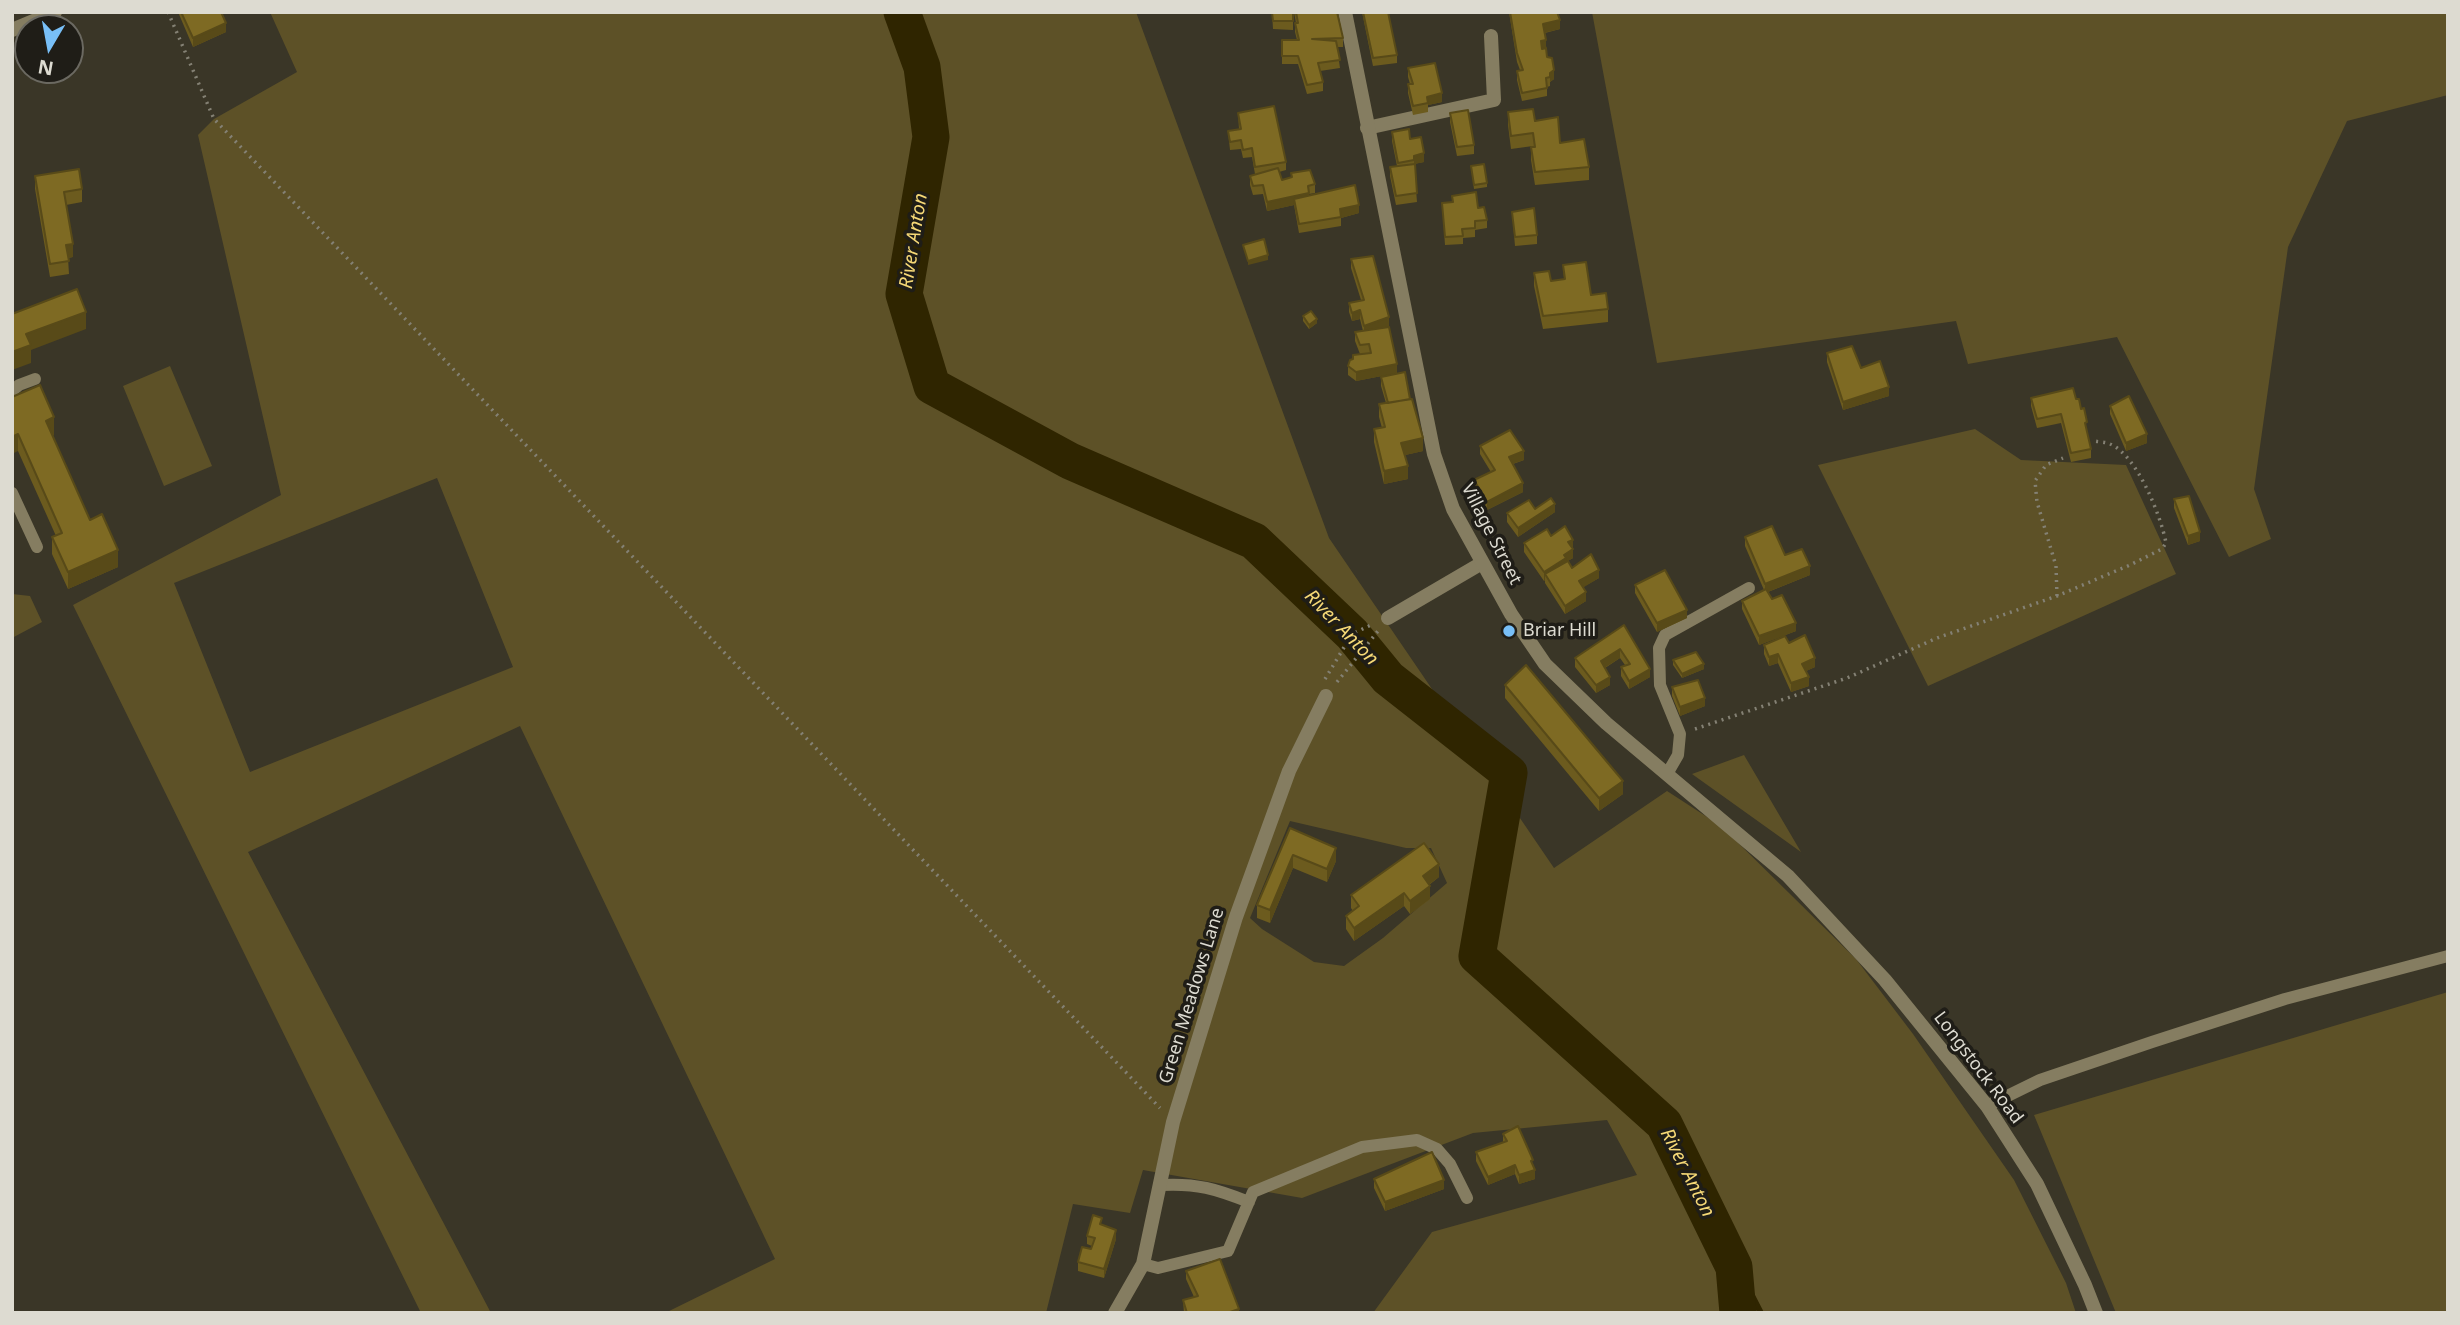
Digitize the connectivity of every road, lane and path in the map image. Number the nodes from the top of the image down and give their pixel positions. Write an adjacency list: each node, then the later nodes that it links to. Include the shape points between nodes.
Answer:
1 (55, 12): 4 (street)
2 (168, 12): 23 (path, via 214,119)
3 (1345, 12): 6 (street, Village Street)
4 (12, 30)
5 (1491, 36): 6 (street, via 1494,100)
6 (1367, 128): 13 (street, Village Street, via 1434,454 1452,509)
7 (35, 379): 8 (lane)
8 (12, 391)
9 (2094, 441): 15 (path, via 2111,444 2132,463 2147,489 2166,543 2130,565)
10 (2063, 458): 15 (path, via 2046,465 2035,481 2056,566)
11 (12, 493): 12 (lane)
12 (37, 547)
13 (1482, 563): 16 (street); 19 (street, Village Street, via 1545,664)
14 (1749, 588): 18 (lane, via 1665,635 1659,648 1660,685)
15 (2057, 596): 18 (path, via 1962,628 1847,678)
16 (1388, 618): 17 (path); 17 (path, via 1352,634 1320,688)
17 (1323, 701): 23 (street, Green Meadows Lane, via 1289,771 1236,917)
18 (1680, 734): 19 (lane, via 1678,755)
19 (1667, 775): 20 (street, Village Street)
20 (1788, 876): 22 (street, Longstock Road, via 1885,980)
21 (2448, 956): 22 (lane, via 2285,999 2040,1080)
22 (1987, 1105): 29 (street, Longstock Road, via 2037,1184)
23 (1173, 1122): 24 (street, Green Meadows Lane)
24 (1161, 1185): 26 (lane, via 1216,1189); 27 (street, Green Meadows Lane)
25 (1467, 1198): 26 (lane, via 1450,1164 1437,1149 1418,1140 1362,1147 1252,1192)
26 (1249, 1202): 27 (lane, via 1228,1251 1158,1268)
27 (1143, 1264): 28 (street, Green Meadows Lane)
28 (1115, 1313)
29 (2096, 1313)

